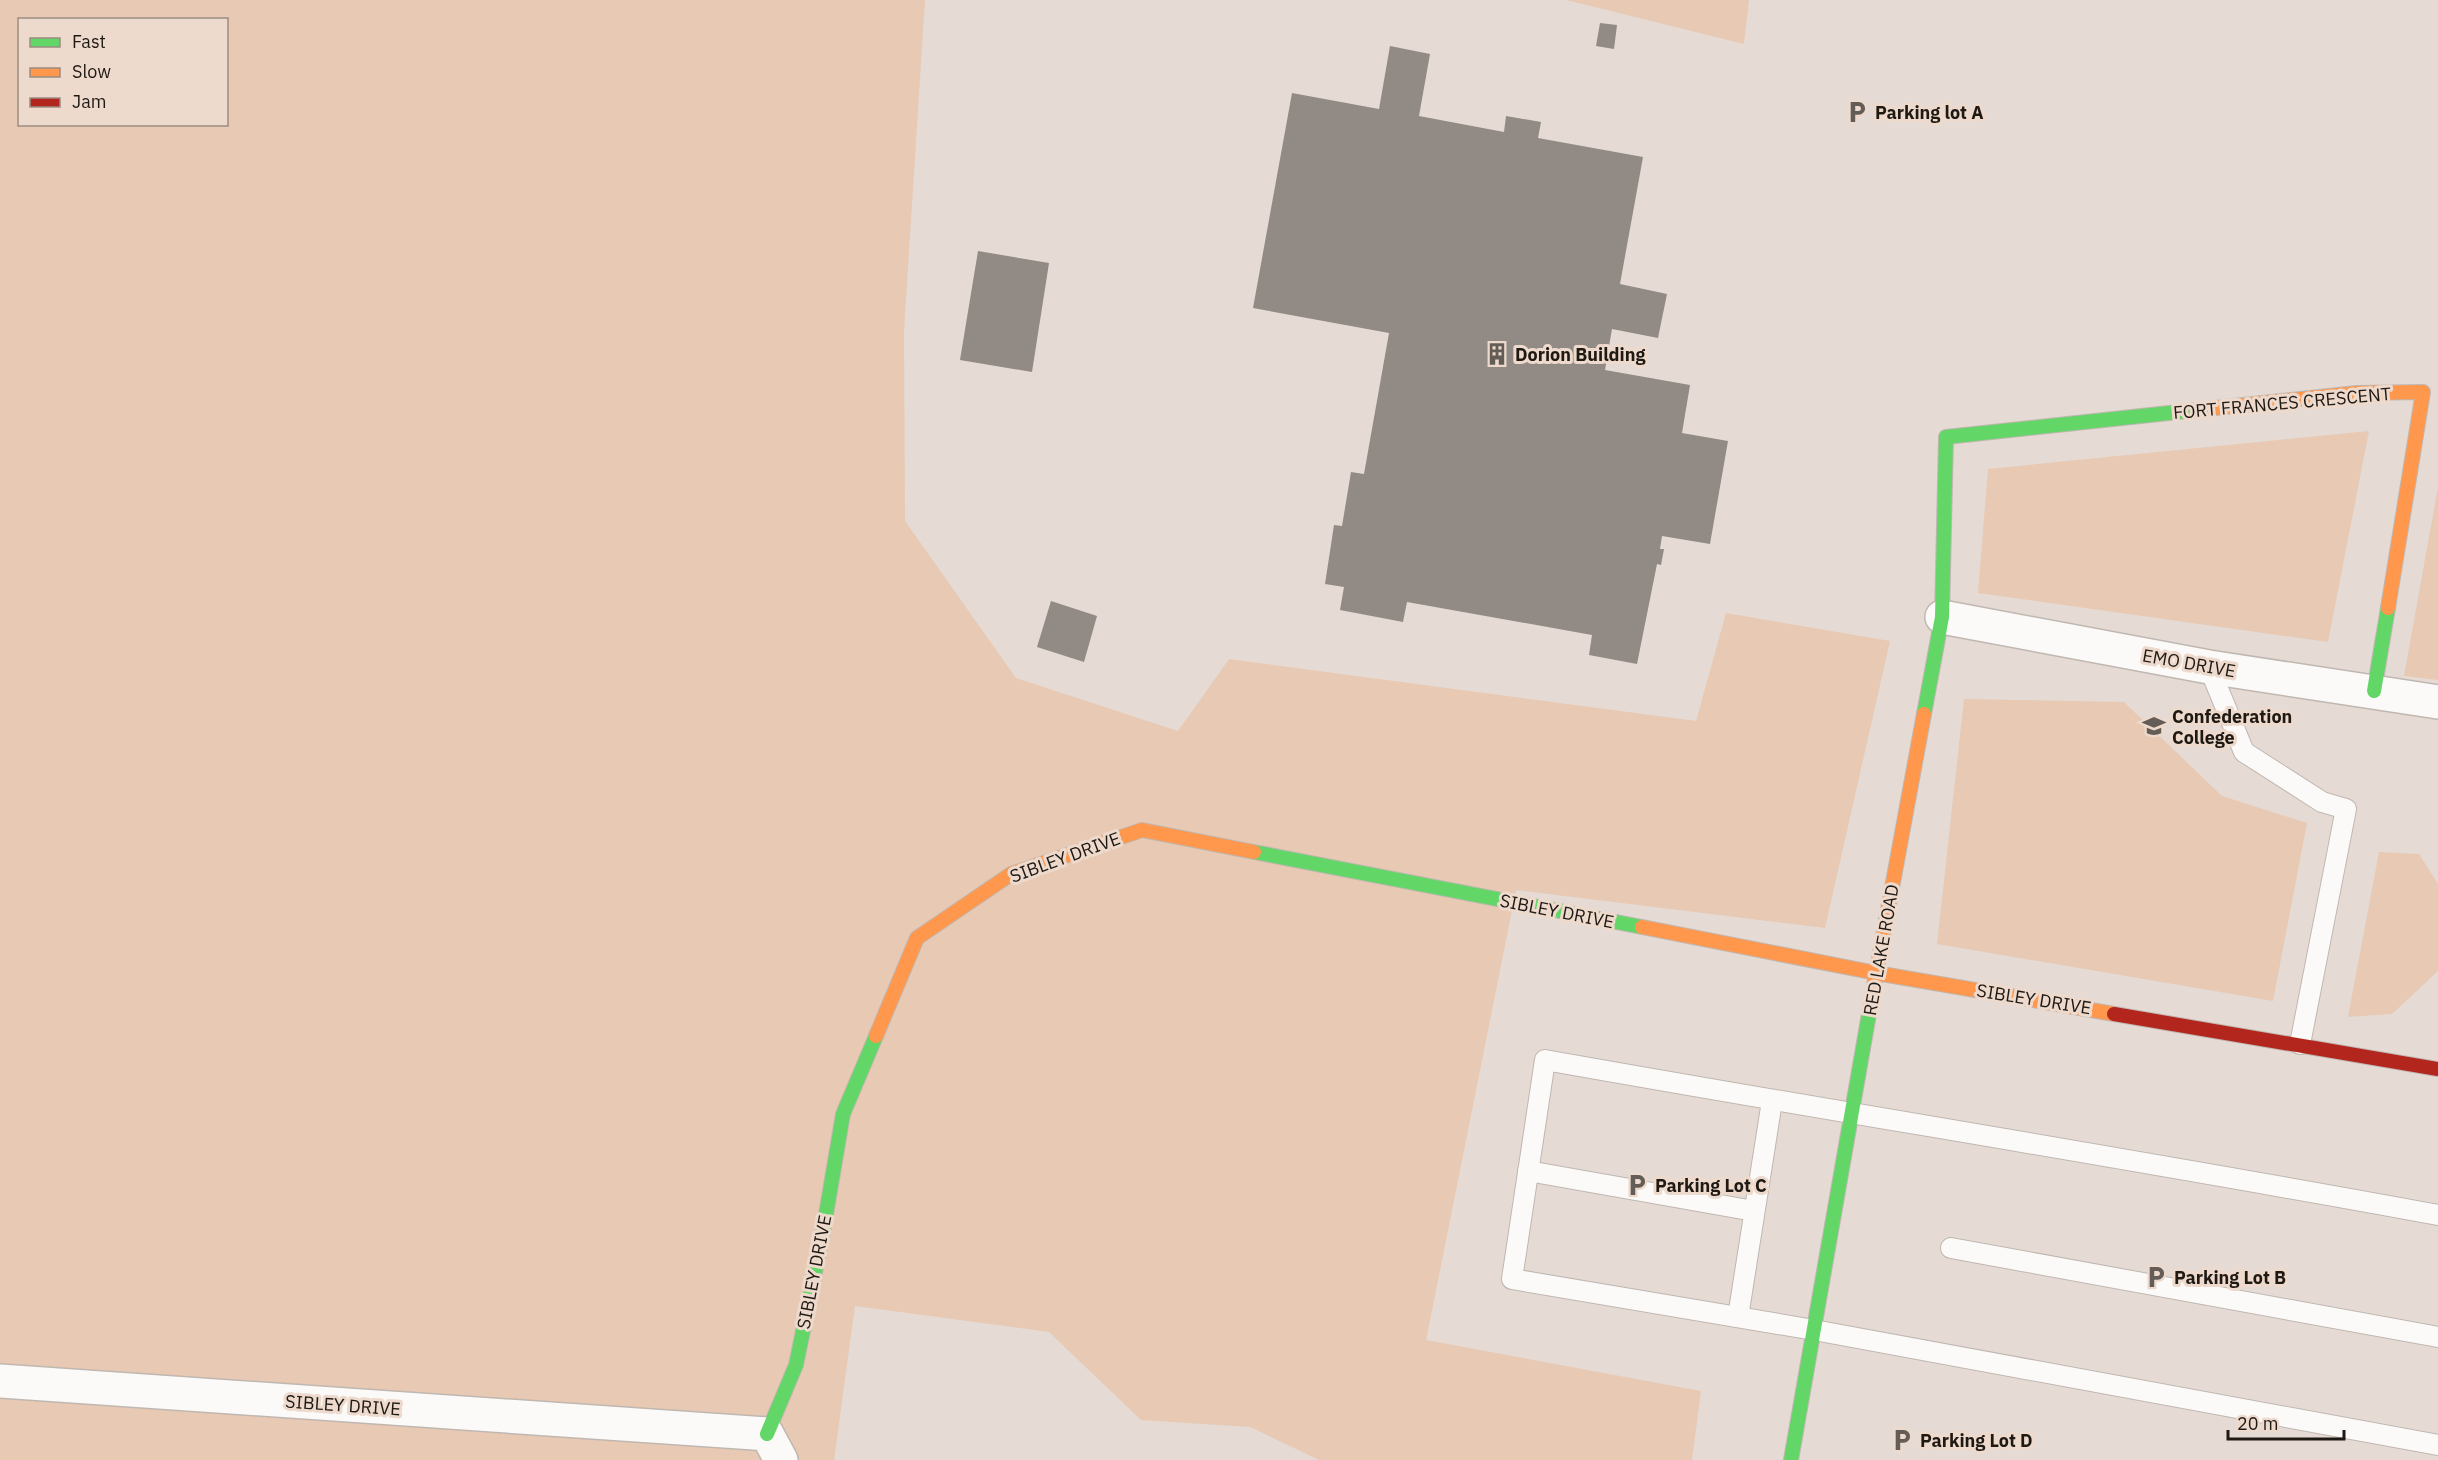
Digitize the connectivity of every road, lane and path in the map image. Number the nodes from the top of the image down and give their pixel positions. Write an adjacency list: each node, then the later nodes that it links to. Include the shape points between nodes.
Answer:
1 (2430, 393): 2 (street, FORT FRANCES CRESCENT, via 2357,393); 5 (street, FORT FRANCES CRESCENT, via 2411,477)
2 (1947, 437): 3 (street, RED LAKE ROAD)
3 (1942, 617): 4 (street, EMO DRIVE); 7 (street, RED LAKE ROAD)
4 (2210, 667): 5 (street, EMO DRIVE); 8 (lane, via 2244,752 2322,802 2346,809)
5 (2374, 692): 6 (street, EMO DRIVE)
6 (2438, 702)
7 (1876, 973): 8 (street, SIBLEY DRIVE); 11 (street, RED LAKE ROAD); 21 (street, SIBLEY DRIVE, via 1142,830 1011,874 917,938 843,1114 796,1365)
8 (2300, 1044): 9 (street, SIBLEY DRIVE)
9 (2434, 1063)
10 (1772, 1101): 11 (lane); 12 (lane, via 1545,1060); 13 (lane)
11 (1851, 1115): 14 (lane, via 2214,1173); 17 (street, RED LAKE ROAD)
12 (1528, 1171): 13 (lane); 16 (lane, via 1512,1279)
13 (1754, 1211): 16 (lane)
14 (2438, 1215)
15 (1952, 1248): 18 (lane)
16 (1738, 1317): 17 (lane)
17 (1814, 1330): 20 (lane); 22 (street, RED LAKE ROAD)
18 (2438, 1337)
19 (0, 1381): 21 (street, SIBLEY DRIVE)
20 (2438, 1445)
21 (774, 1447)
22 (1791, 1460)

